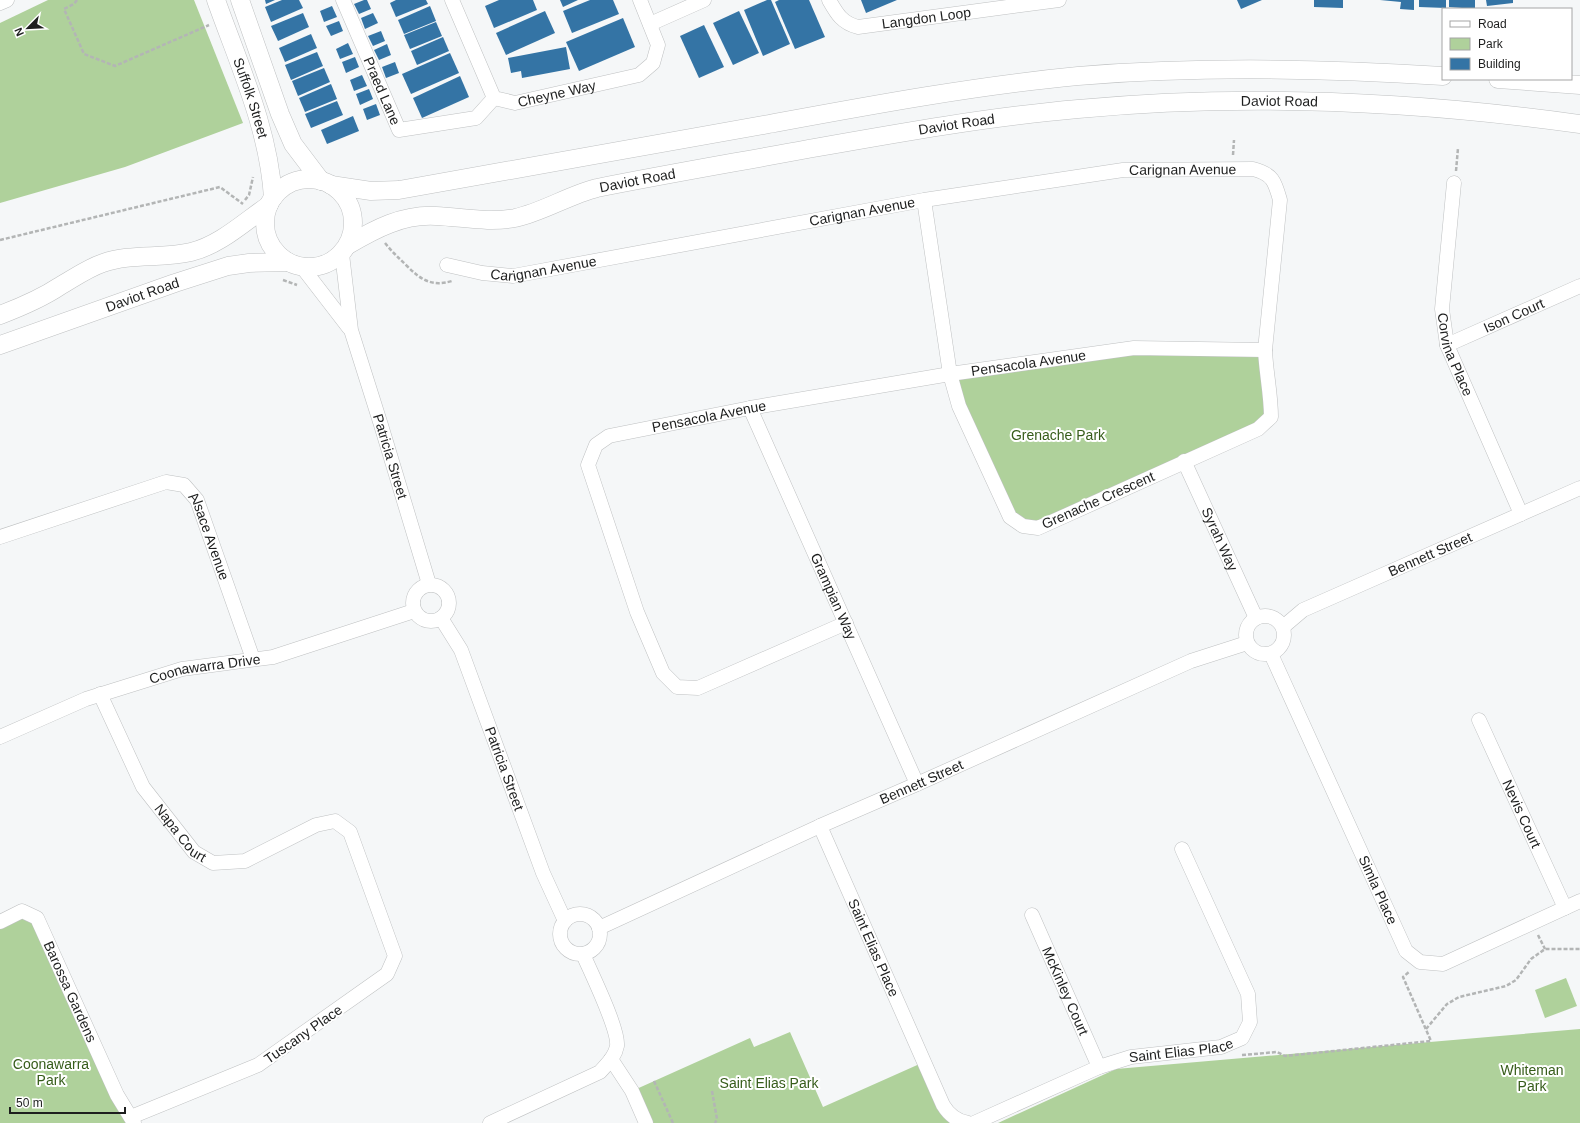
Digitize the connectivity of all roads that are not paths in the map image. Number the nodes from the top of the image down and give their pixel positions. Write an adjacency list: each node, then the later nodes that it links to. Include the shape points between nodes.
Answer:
1 (7, 0): 10 (street)
2 (216, 0): 22 (street, Suffolk Street, via 266,143 271,171)
3 (240, 0): 19 (street, Suffolk Street, via 293,144)
4 (343, 0): 16 (street, Praed Lane, via 399,130 476,118)
5 (452, 0): 16 (street)
6 (640, 0): 12 (street, Cheyne Way)
7 (704, 0): 12 (street)
8 (829, 0): 11 (street, Langdon Loop, via 839,17 858,27)
9 (1060, 0): 11 (street, Langdon Loop)
10 (0, 3)
11 (1018, 3)
12 (650, 24): 16 (street, Cheyne Way, via 658,45 653,63 638,75 515,102)
13 (1442, 76): 19 (street, via 1348,70 1244,68 1157,71 1053,79 919,96 399,190 371,191)
14 (1512, 80): 15 (street)
15 (1580, 85)
16 (494, 98)
17 (1580, 124): 23 (street, Daviot Road, via 1433,107 1308,101 1158,103 1057,111 924,128 604,186 514,218 407,218 378,228)
18 (1275, 182): 21 (street, Carignan Avenue, via 1266,172 1254,169 1123,170); 31 (street, Grenache Crescent, via 1280,200)
19 (326, 183): 22 (street, via 298,180 284,187); 23 (street, via 346,199 351,208 353,228)
20 (1454, 183): 30 (street, Corvina Place, via 1442,309)
21 (924, 200): 25 (street, Carignan Avenue, via 513,276); 32 (street, Grenache Crescent)
22 (271, 202): 24 (street, via 266,216 267,237 272,247); 27 (street, Daviot Road, via 219,240 203,248 190,252 104,262 78,274 35,300)
23 (345, 249): 24 (street, via 324,265 313,268); 28 (street, Patricia Street)
24 (295, 264): 28 (street, Patricia Street); 29 (street, Daviot Road, via 249,263 228,266)
25 (447, 265)
26 (1580, 286): 30 (street, Ison Court)
27 (0, 315)
28 (351, 330): 38 (street, Patricia Street)
29 (0, 345)
30 (1447, 345): 36 (street, Corvina Place)
31 (1266, 350): 32 (street, Pensacola Avenue, via 1134,348); 34 (street, Grenache Crescent, via 1271,417 1258,429)
32 (950, 374): 33 (street, Pensacola Avenue); 34 (street, Grenache Crescent, via 959,406 1010,517 1023,526 1038,528)
33 (750, 408): 42 (street, Grampian Way); 42 (street, Pensacola Avenue, via 609,436 596,445 588,465 636,612 663,673 677,686 698,688)
34 (1184, 461): 41 (street, Syrah Way)
35 (1580, 488): 36 (street, Bennett Street)
36 (1521, 514): 43 (street, Bennett Street, via 1303,610)
37 (0, 537): 46 (street, Alsace Avenue, via 166,482 184,485 197,500)
38 (429, 584): 39 (street, via 422,586 413,597); 40 (street, via 442,588 449,600 449,607)
39 (414, 611): 40 (street, via 426,620); 46 (street, Coonawarra Drive, via 273,657)
40 (440, 618): 57 (street, Patricia Street, via 461,650 543,873)
41 (1256, 618): 43 (street, via 1271,617); 44 (street, via 1250,622 1247,629)
42 (846, 623): 50 (street, Grampian Way)
43 (1283, 626): 45 (street, via 1282,646)
44 (1247, 643): 45 (street, via 1257,653); 50 (street, Bennett Street, via 1191,661)
45 (1271, 654): 55 (street, Simla Place, via 1406,951 1420,962 1443,964)
46 (253, 659): 47 (street, Coonawarra Drive, via 182,669)
47 (100, 694): 49 (street, Coonawarra Drive); 53 (street, Napa Court, via 143,787 194,852 213,863 245,861 316,825 335,821 350,832)
48 (1479, 720): 55 (street, Nevis Court)
49 (0, 737)
50 (917, 784): 51 (street, Bennett Street)
51 (820, 826): 59 (street, Bennett Street); 66 (street, Saint Elias Place, via 943,1105 953,1117)
52 (1182, 849): 62 (street, Saint Elias Place, via 1248,994 1250,1022 1242,1038 1221,1047 1131,1057)
53 (371, 891): 63 (street, Tuscany Place, via 395,956 387,974 258,1065)
54 (1580, 901): 55 (street)
55 (1565, 908)
56 (1032, 915): 62 (street, McKinley Court)
57 (565, 921): 59 (street, via 577,914 584,914 596,922); 60 (street, via 562,927 562,940 570,951)
58 (0, 922): 63 (street, Barossa Gardens, via 22,911 37,918 117,1095)
59 (599, 928): 60 (street, via 599,942 590,952)
60 (583, 954): 61 (street, via 614,1027 617,1046)
61 (612, 1059): 64 (street, via 600,1072); 65 (street, via 632,1091)
62 (1099, 1067): 67 (street, Saint Elias Place)
63 (132, 1120)
64 (490, 1123)
65 (646, 1123)
66 (968, 1123)
67 (974, 1123)

